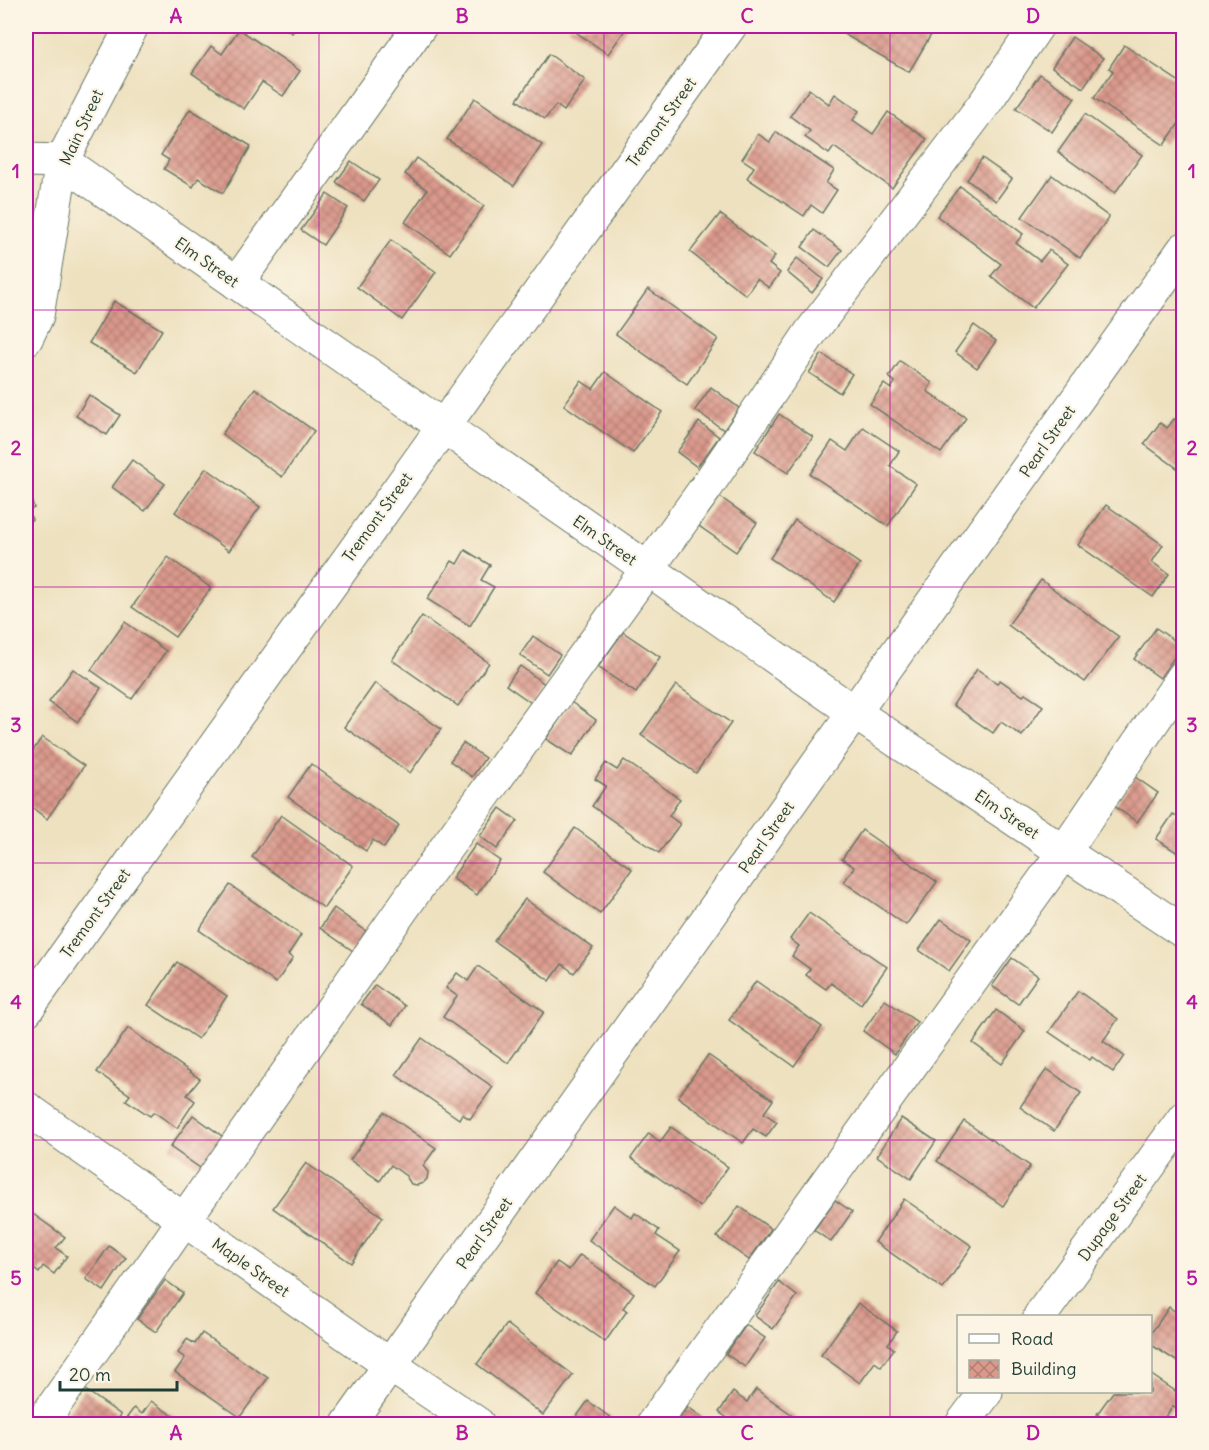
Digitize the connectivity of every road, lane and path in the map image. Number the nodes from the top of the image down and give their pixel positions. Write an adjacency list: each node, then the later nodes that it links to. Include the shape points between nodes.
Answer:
1 (132, 26): 6 (street, Main Street)
2 (420, 26): 8 (street)
3 (730, 26): 10 (street, Tremont Street)
4 (1037, 26): 11 (street, via 985,103 812,332)
5 (26, 160): 6 (street)
6 (62, 161): 8 (street, Elm Street); 9 (street, Main Street, via 37,316)
7 (1184, 249): 13 (street, Pearl Street)
8 (237, 283): 10 (street, Elm Street)
9 (26, 339)
10 (442, 426): 11 (street, Elm Street); 16 (street, Tremont Street)
11 (647, 569): 13 (street, Elm Street); 19 (street, via 417,888)
12 (1184, 676): 14 (street)
13 (855, 713): 14 (street, Elm Street); 21 (street, Pearl Street)
14 (1064, 852): 15 (street, Elm Street); 26 (street)
15 (1184, 932)
16 (26, 1010)
17 (26, 1108): 19 (street, Maple Street)
18 (1184, 1118): 20 (street, Dupage Street)
19 (185, 1221): 21 (street, Maple Street); 23 (street)
20 (1041, 1315)
21 (390, 1365): 24 (street, Pearl Street); 25 (street, Maple Street)
22 (985, 1393): 27 (street)
23 (41, 1425)
24 (348, 1425)
25 (478, 1425)
26 (653, 1425)
27 (962, 1425)

